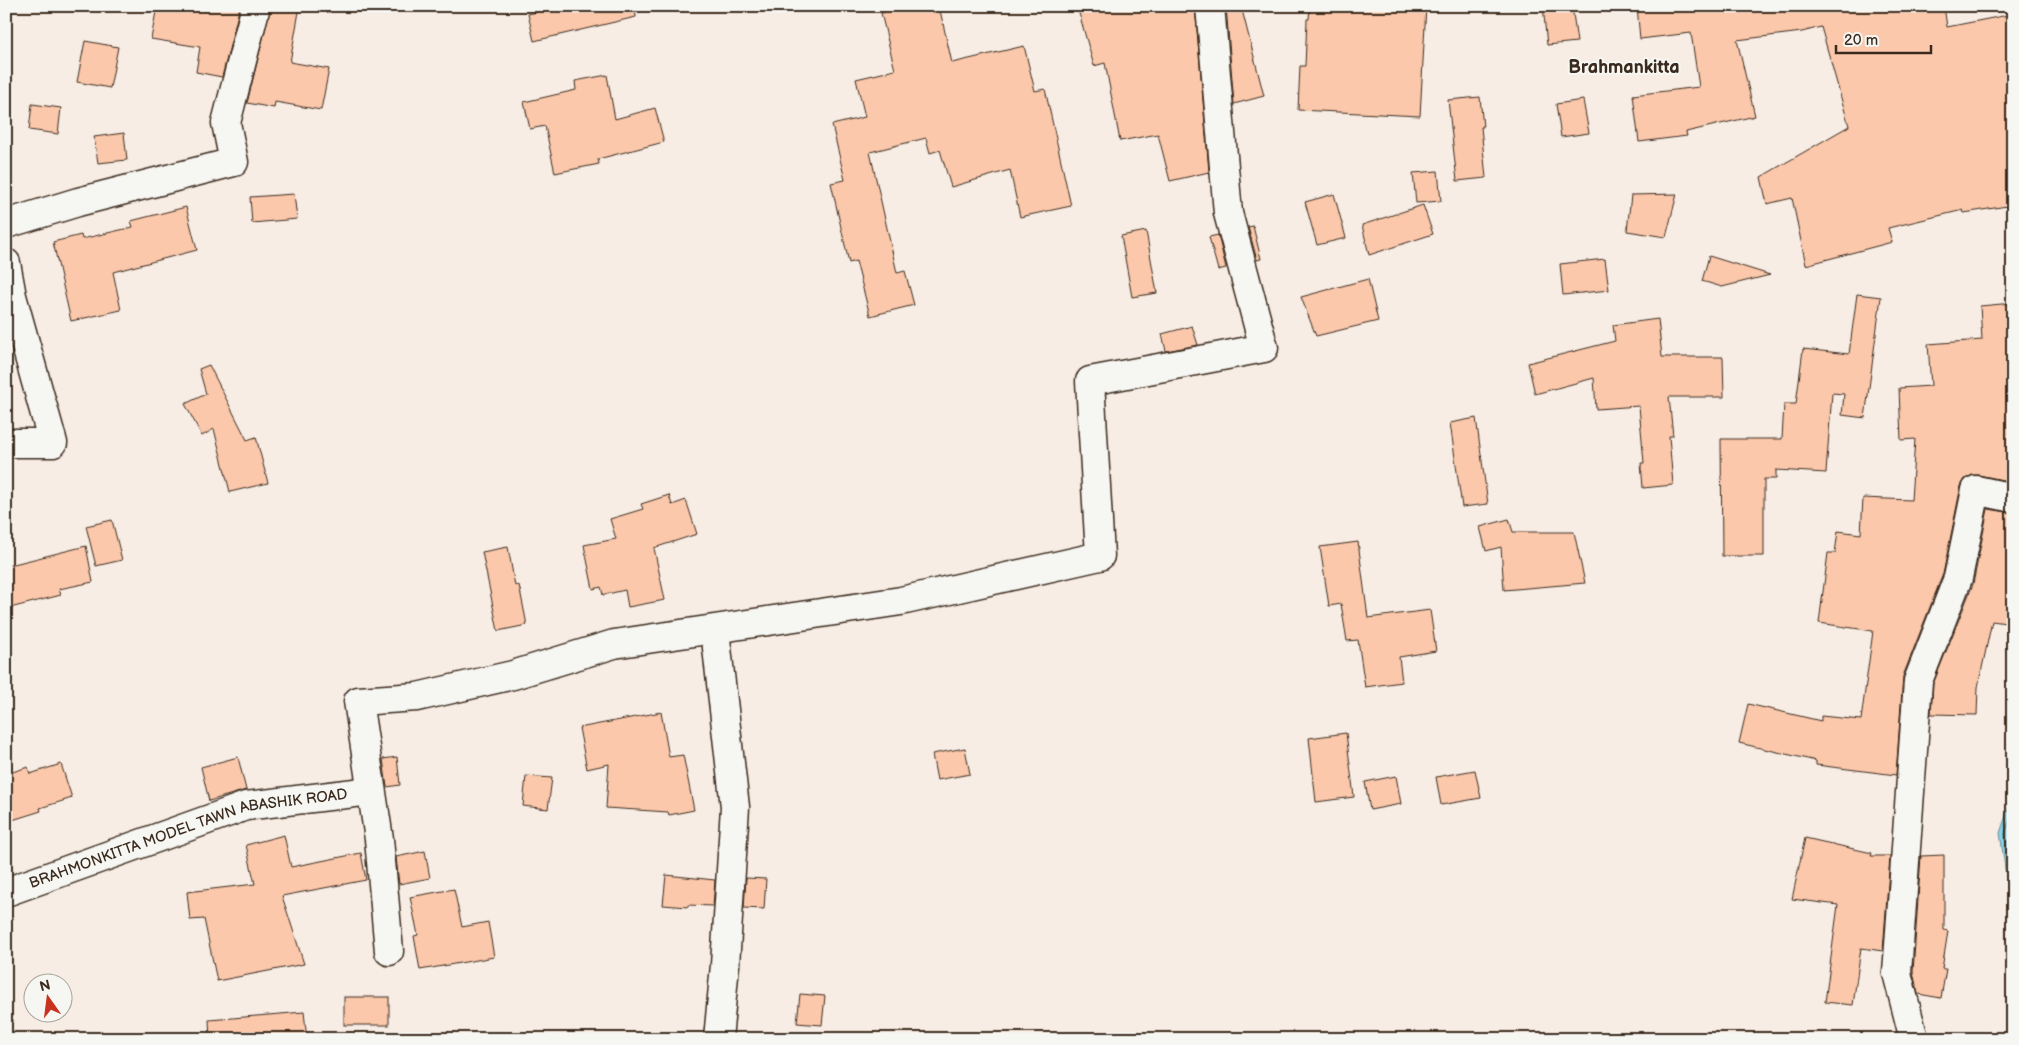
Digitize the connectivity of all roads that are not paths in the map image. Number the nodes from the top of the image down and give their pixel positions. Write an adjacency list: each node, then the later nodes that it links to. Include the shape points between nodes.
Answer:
1 (256, 6): 3 (street, via 226,123 234,162)
2 (1210, 6): 7 (street, via 1228,213 1264,348 1090,381 1100,556 901,601)
3 (6, 224)
4 (6, 263): 5 (street, via 12,296 53,443)
5 (6, 443)
6 (2013, 498): 12 (street, via 1976,490 1958,578 1918,681 1897,973)
7 (715, 630): 8 (street, via 614,644 513,675 417,698 358,701); 11 (street, via 735,807)
8 (371, 791): 9 (street, BRAHMONKITTA MODEL TAWN ABASHIK ROAD, via 246,806); 10 (street)
9 (6, 892)
10 (389, 951)
11 (718, 1039)
12 (1914, 1039)

